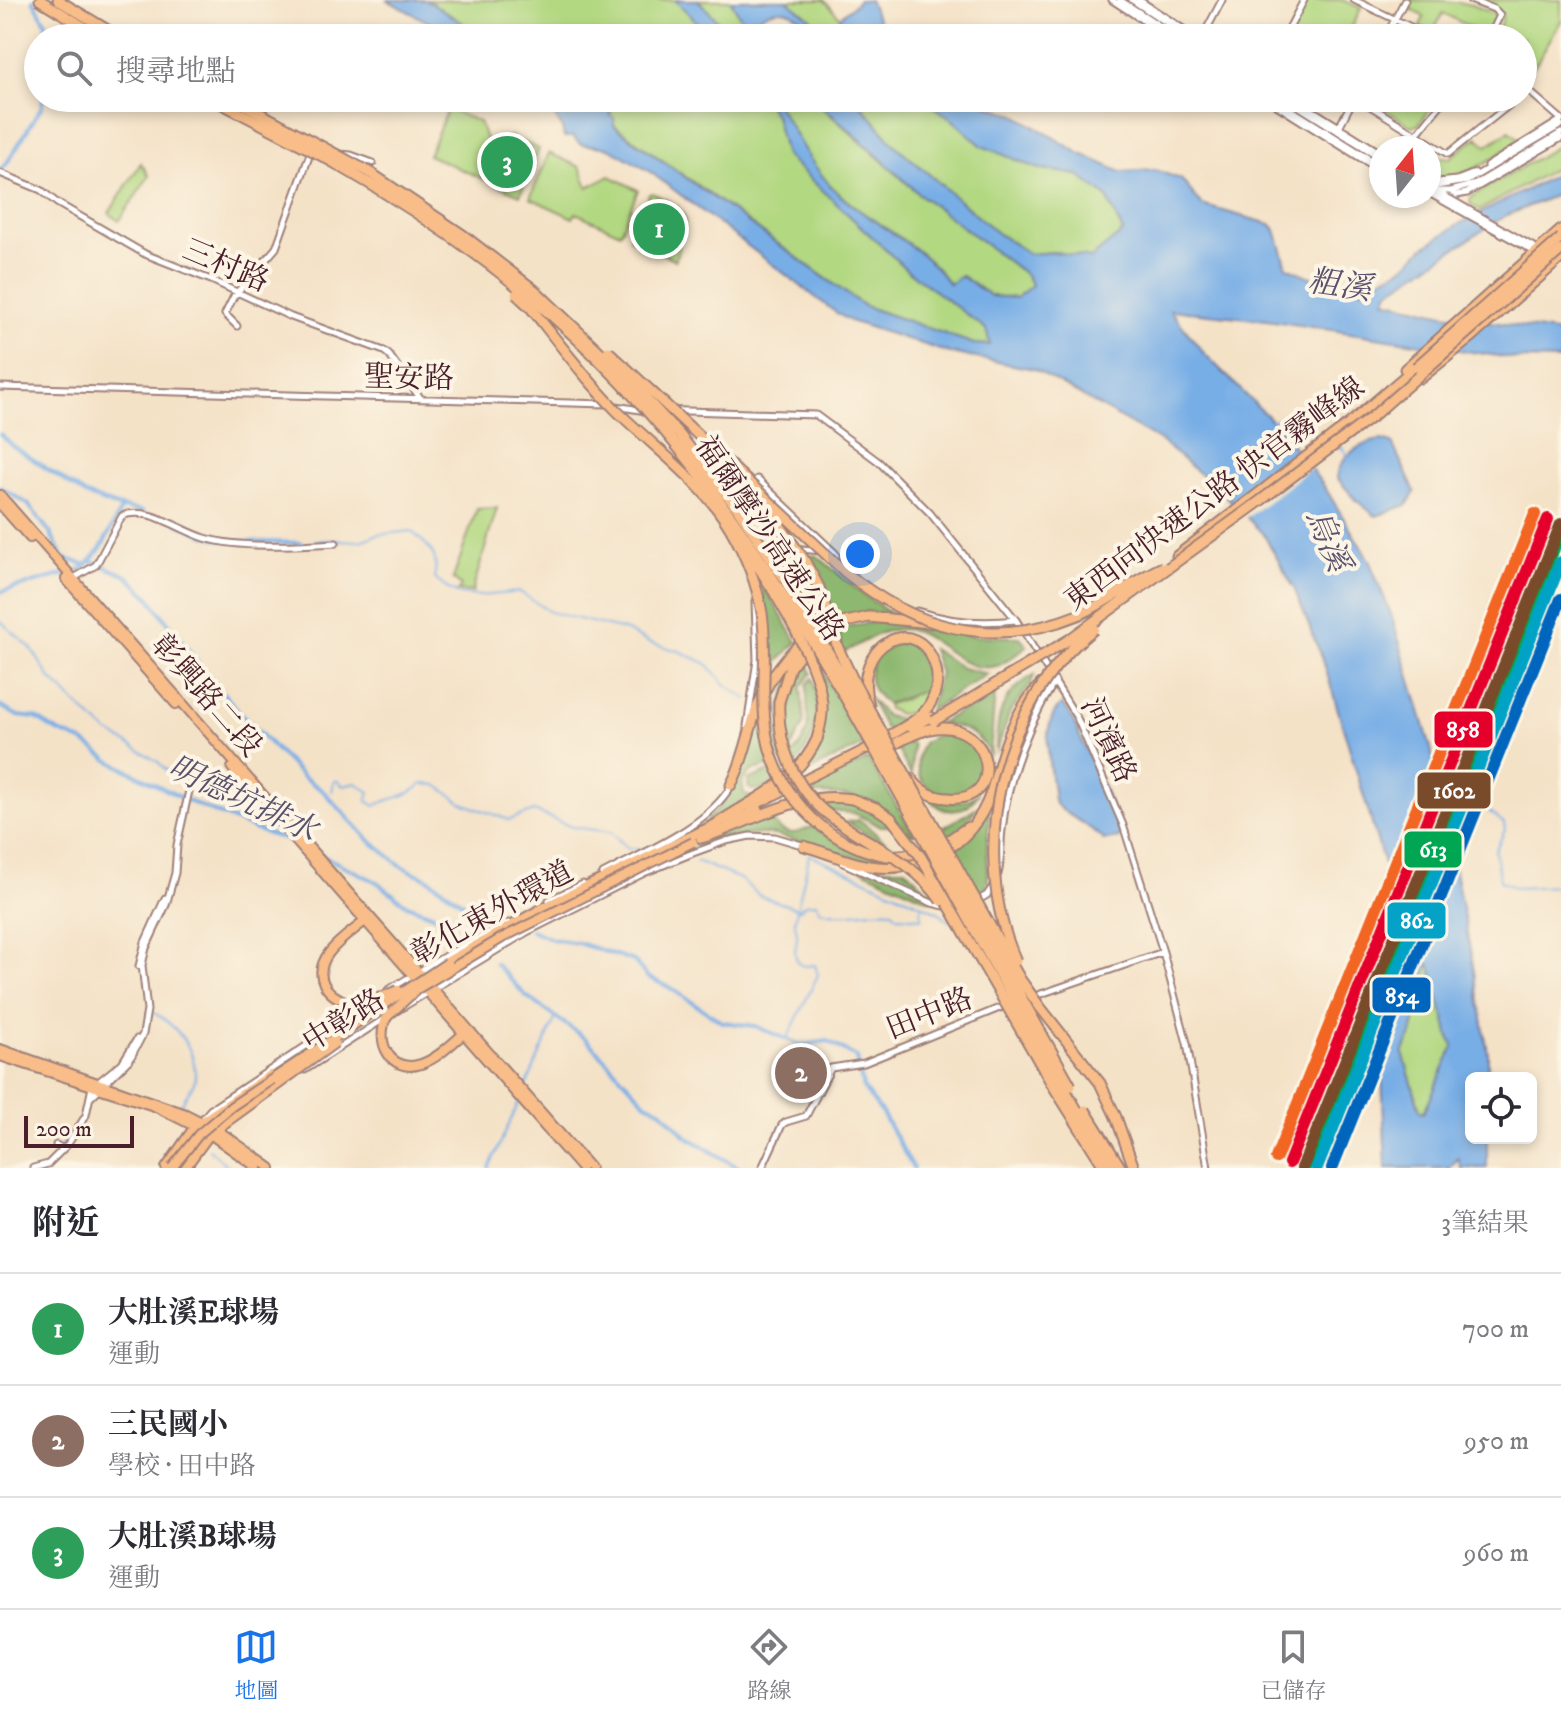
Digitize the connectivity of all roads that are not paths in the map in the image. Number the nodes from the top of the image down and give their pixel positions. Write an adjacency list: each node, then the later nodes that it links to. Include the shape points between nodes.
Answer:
1 (40, 0): 13 (highway)
2 (58, 0): 14 (highway)
3 (1112, 0): 15 (street)
4 (1120, 0): 16 (street)
5 (1132, 0): 17 (street)
6 (1139, 0): 18 (street)
7 (1222, 0): 19 (street)
8 (1304, 0): 20 (street)
9 (1354, 0): 12 (street)
10 (1405, 0): 12 (street)
11 (1470, 0): 23 (street, via 1494,9 1500,15)
12 (1396, 18): 21 (street); 22 (street)
13 (79, 24)
14 (98, 24)
15 (1149, 24)
16 (1157, 24)
17 (1169, 24)
18 (1178, 24)
19 (1208, 24)
20 (1291, 24)
21 (1393, 24)
22 (1407, 24)
23 (1496, 24)
24 (1537, 103): 36 (street)
25 (237, 112): 53 (highway, 福爾摩沙高速公路, bridge, via 381,190)
26 (247, 112): 40 (street)
27 (258, 112): 55 (highway, 福爾摩沙高速公路, bridge, via 369,172)
28 (1293, 112): 37 (street)
29 (1298, 112): 37 (street)
30 (1305, 112): 37 (street)
31 (1310, 112): 37 (street)
32 (1348, 112): 37 (street)
33 (1378, 112): 38 (street)
34 (1435, 112): 38 (street)
35 (1499, 112): 38 (street, via 1448,154)
36 (1561, 122): 45 (street, via 1471,175)
37 (1336, 134): 41 (street); 42 (street)
38 (1416, 135)
39 (1561, 135): 46 (street, via 1470,191 1457,195)
40 (312, 146): 43 (street); 54 (street, via 276,248)
41 (1369, 150)
42 (1369, 159)
43 (373, 163)
44 (2, 173): 54 (street, 三村路, via 41,190 145,254)
45 (1441, 186)
46 (1441, 190)
47 (1441, 194): 51 (street)
48 (1441, 195): 51 (street)
49 (1561, 230): 51 (highway)
50 (1561, 238): 59 (highway, 東西向快速公路 快官霧峰線, bridge)
51 (1537, 251): 52 (street, bridge); 59 (highway)
52 (1561, 257): 72 (highway, 東西向快速公路 快官霧峰線, bridge, via 1373,416)
53 (479, 258): 65 (highway, bridge, via 531,308 614,408 694,481); 124 (highway, 福爾摩沙高速公路, bridge, via 550,314 619,379 687,456 756,549 840,686)
54 (240, 292): 56 (street, via 225,314); 58 (street, 三村路, via 384,351)
55 (537, 292): 62 (highway, bridge); 125 (highway, 福爾摩沙高速公路, bridge, via 669,423 765,547)
56 (237, 326)
57 (0, 387): 58 (street, 聖安路)
58 (421, 400): 60 (street, 聖安路)
59 (1370, 406): 70 (highway, 東西向快速公路 快官霧峰線, bridge)
60 (664, 409): 61 (street, 聖安路); 66 (street, via 738,494 749,493 757,479)
61 (816, 415): 73 (street, 河濱路, via 879,462 930,513)
62 (760, 493): 75 (highway, bridge, via 869,591); 77 (highway, bridge, via 819,587 841,656)
63 (0, 495): 71 (main road, 彰興路二段)
64 (0, 504): 71 (main road, 彰興路二段)
65 (730, 528): 83 (highway, bridge, via 762,615 765,724 775,767 803,810 850,845 887,856 923,854); 84 (highway, bridge, via 812,663 822,698 821,722 810,754 789,778)
66 (820, 540): 68 (street, via 792,547); 69 (street)
67 (336, 543): 71 (street, via 230,544 133,513 122,516 96,565)
68 (790, 553): 69 (street, via 811,549); 81 (street, via 768,564 757,583 754,684)
69 (837, 560): 73 (street, via 874,589 914,610 964,622)
70 (1163, 567): 75 (highway, bridge, via 1105,602 1043,626 978,631); 78 (highway, 東西向快速公路 快官霧峰線, bridge)
71 (66, 574): 88 (main road, 彰興路二段)
72 (1158, 577): 76 (highway, bridge, via 1072,648); 78 (highway, 東西向快速公路 快官霧峰線, bridge, via 1070,639)
73 (1016, 620): 76 (street, 河濱路)
74 (835, 623): 75 (highway, via 869,617); 81 (highway, via 802,642 769,683); 89 (highway, bridge, via 817,636 787,675 779,702 783,745 808,794 830,816 911,867)
75 (931, 623)
76 (1050, 680): 83 (highway, bridge, via 1028,698 1018,715); 86 (street, 中彰路, via 1019,758 1002,830 1000,869 981,900 955,907 932,903); 92 (street, 河濱路, via 1077,718 1105,779); 97 (highway, bridge, via 1030,704 1008,761 994,852 1005,934)
77 (876, 719): 79 (highway, bridge, via 866,694 871,659 886,643 901,638 920,642 930,654 937,683 926,710); 80 (highway, bridge)
78 (933, 719): 79 (highway, 東西向快速公路 快官霧峰線)
79 (869, 751): 80 (highway, bridge, via 935,728 956,730 972,738 985,754 987,771 977,791 961,798 937,796 919,788); 84 (main road, 彰化東外環道); 85 (main road, 彰化東外環道)
80 (900, 762): 97 (highway, bridge)
81 (731, 785): 94 (street, 中彰路, via 696,822)
82 (187, 795): 87 (street)
83 (983, 815): 86 (highway, via 953,847 900,866 871,866)
84 (718, 823): 85 (main road, 彰化東外環道)
85 (695, 838): 89 (highway, bridge, via 802,801 852,799 898,824); 93 (main road, 彰化東外環道, bridge, via 546,906); 95 (main road, 彰化東外環道, bridge, via 518,929)
86 (804, 846): 96 (street, 中彰路, bridge, via 768,836 726,841 644,873 539,925)
87 (168, 893): 108 (street, via 139,968 144,1012 140,1033 126,1059); 108 (street, via 142,965 147,1020 143,1034 130,1059)
88 (368, 919): 90 (main road, 彰興路二段); 91 (main road); 94 (main road, 彰興路二段)
89 (964, 933): 123 (highway, bridge)
90 (377, 935): 91 (main road); 94 (main road, 彰興路二段)
91 (347, 937): 93 (main road, bridge, via 325,957 322,971 334,997 348,1002 394,993)
92 (1163, 952): 122 (street, 田中路, via 1005,1005 858,1063 834,1066 806,1116 782,1125); 127 (street, 河濱路, via 1187,1043)
93 (447, 963): 101 (main road, 彰化東外環道, bridge)
94 (415, 974): 96 (main road, 彰興路二段); 100 (street, 中彰路)
95 (417, 989): 101 (main road, 彰化東外環道, bridge); 104 (main road, bridge, via 390,1012 380,1033 383,1046 392,1059 408,1065 425,1063)
96 (430, 991): 98 (main road, 彰興路二段); 99 (main road, 彰興路二段); 105 (street, 中彰路)
97 (1040, 1007): 126 (highway, via 1100,1083)
98 (448, 1016): 99 (main road, 彰興路二段); 104 (main road, via 451,1034)
99 (466, 1032): 104 (main road); 120 (main road, 彰興路二段); 121 (main road, 彰興路二段)
100 (320, 1037): 103 (street, 中彰路); 105 (street)
101 (334, 1041): 109 (main road, bridge); 110 (main road, bridge); 115 (main road, 彰化東外環道, bridge, via 220,1115); 116 (main road, 彰化東外環道, bridge, via 224,1119)
102 (0, 1049): 108 (main road)
103 (304, 1049): 107 (street); 109 (street, 中彰路, via 211,1109)
104 (444, 1049)
105 (330, 1054): 107 (street, 中彰路)
106 (0, 1056): 108 (main road)
107 (315, 1063): 110 (street, 中彰路)
108 (98, 1085): 109 (main road); 112 (street, via 82,1124)
109 (198, 1123): 110 (main road); 114 (main road)
110 (213, 1132): 117 (main road); 118 (main road); 119 (main road)
111 (56, 1145): 112 (street)
112 (63, 1149): 113 (street, via 48,1164)
113 (33, 1168)
114 (166, 1168)
115 (172, 1168)
116 (179, 1168)
117 (185, 1168)
118 (258, 1168)
119 (271, 1168)
120 (581, 1168)
121 (590, 1168)
122 (762, 1168)
123 (1105, 1168)
124 (1112, 1168)
125 (1121, 1168)
126 (1134, 1168)
127 (1208, 1168)

